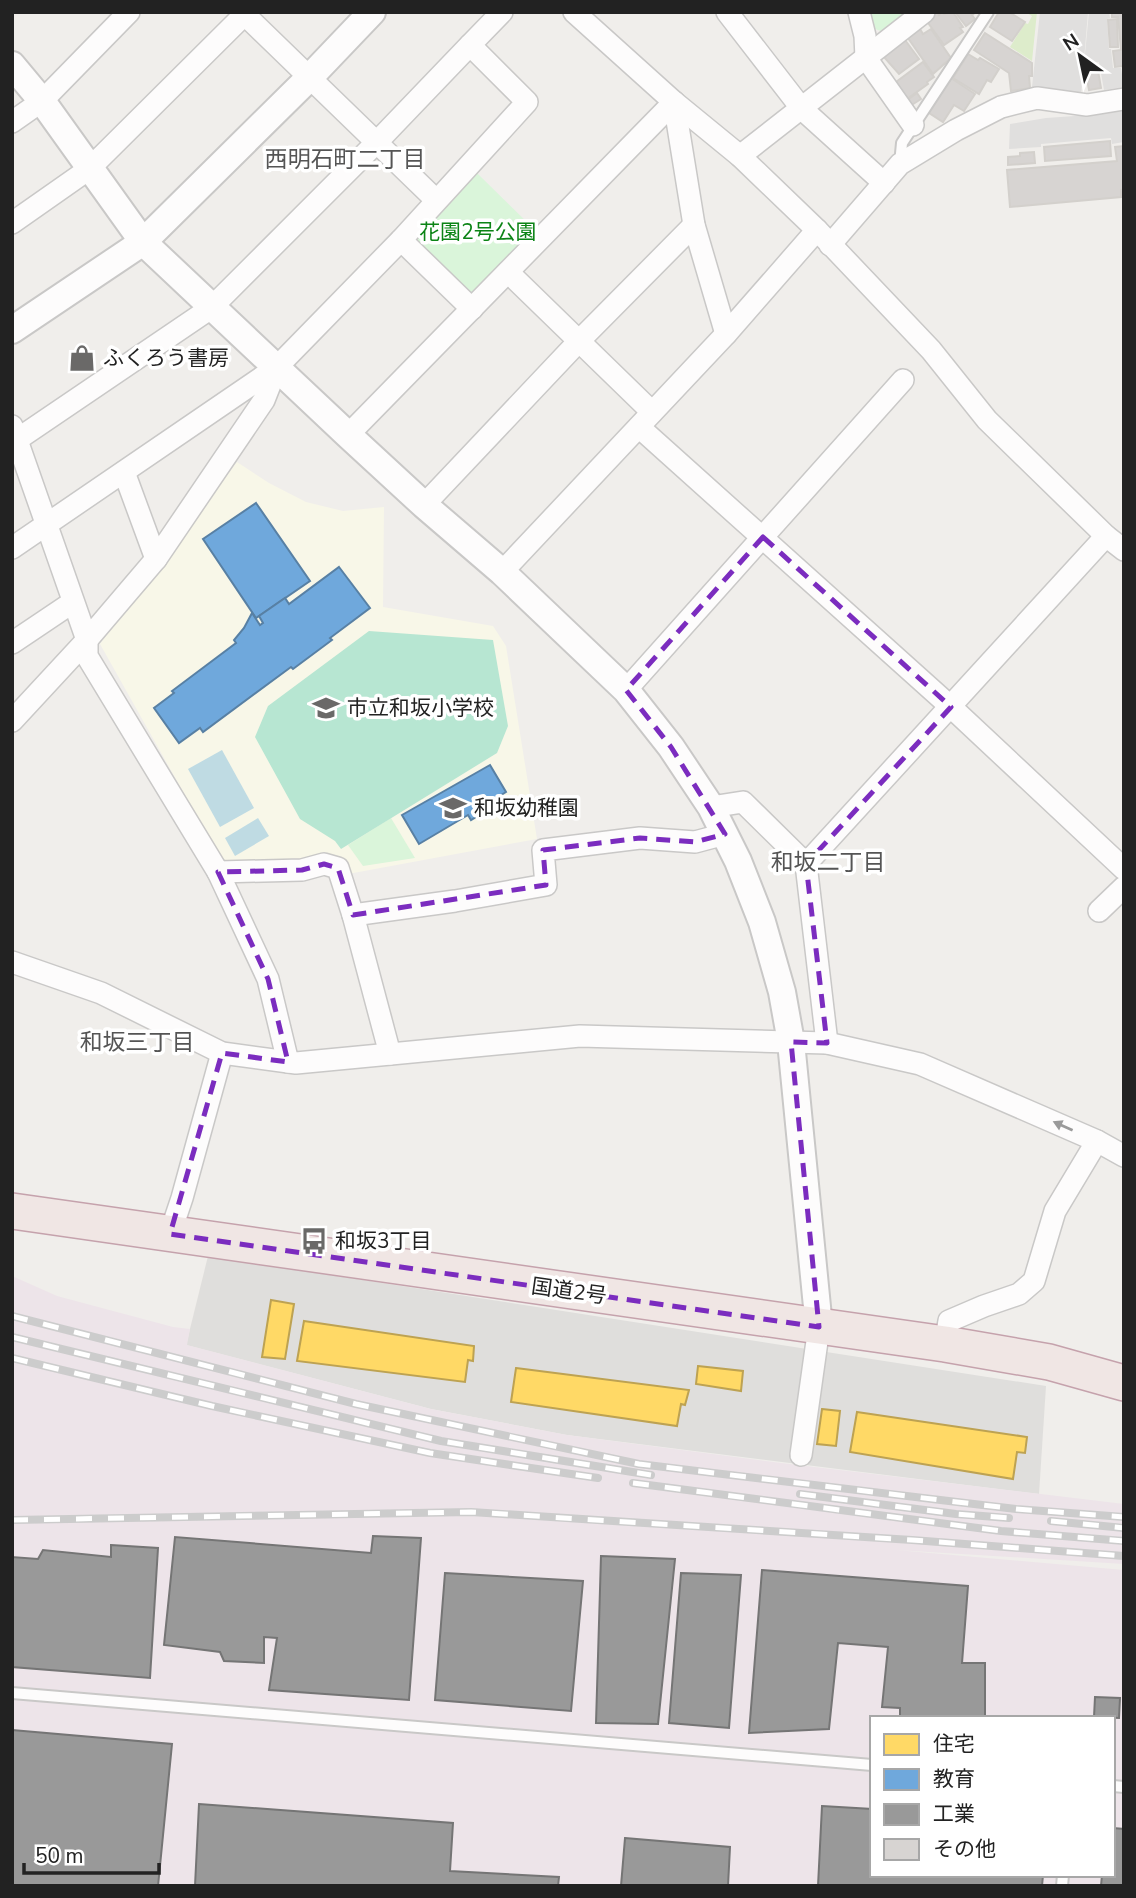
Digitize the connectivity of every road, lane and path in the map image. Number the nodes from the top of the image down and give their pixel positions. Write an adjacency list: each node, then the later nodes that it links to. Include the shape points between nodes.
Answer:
1 (129, 12): 15 (street)
2 (372, 12): 13 (street)
3 (502, 12): 10 (street)
4 (574, 12): 16 (street)
5 (727, 12): 17 (street)
6 (859, 12): 11 (street)
7 (924, 12): 11 (street)
8 (988, 12): 19 (lane)
9 (244, 13): 13 (street); 23 (street)
10 (470, 45): 20 (street); 25 (street, via 527,102)
11 (866, 58): 17 (street); 19 (street)
12 (12, 65): 15 (street)
13 (310, 77): 20 (street); 30 (street)
14 (1124, 99): 22 (street, via 1087,105 1037,99 1000,107)
15 (42, 101): 18 (street); 23 (street)
16 (674, 102): 21 (street); 27 (street); 31 (street)
17 (802, 108): 21 (street); 24 (street)
18 (12, 122)
19 (913, 125): 22 (lane, via 902,143)
20 (377, 142): 25 (street); 32 (street)
21 (740, 156): 28 (street)
22 (900, 164): 24 (street)
23 (89, 169): 26 (street); 30 (street)
24 (884, 183): 28 (street)
25 (436, 200): 29 (street)
26 (12, 223)
27 (694, 225): 35 (street); 36 (street)
28 (824, 238): 35 (street); 45 (street, via 931,350 987,420)
29 (401, 240): 33 (street); 37 (street)
30 (143, 242): 32 (street); 34 (street)
31 (508, 272): 33 (street); 36 (street)
32 (211, 308): 37 (street); 41 (street)
33 (471, 309): 40 (street)
34 (12, 330)
35 (726, 334): 39 (street)
36 (579, 341): 39 (street); 43 (street)
37 (277, 367): 40 (street); 42 (street); 49 (street, via 264,400)
38 (903, 380): 46 (street)
39 (646, 420): 46 (street); 50 (street)
40 (348, 435): 43 (street)
41 (14, 436): 44 (street)
42 (124, 472): 44 (street); 49 (street)
43 (424, 505): 50 (street)
44 (47, 525): 47 (street); 51 (street)
45 (1106, 536): 48 (street); 55 (street)
46 (763, 537): 54 (street); 55 (street)
47 (12, 548)
48 (1124, 550)
49 (156, 559): 52 (street)
50 (502, 572): 54 (street)
51 (73, 602): 52 (street); 53 (street)
52 (87, 640): 56 (street); 61 (street, via 87,656)
53 (12, 643)
54 (626, 690): 57 (street)
55 (951, 707): 59 (street); 60 (street)
56 (12, 721)
57 (711, 807): 58 (street); 59 (street, via 743,802)
58 (725, 834): 64 (street, via 695,842 639,838 543,850 546,885); 66 (street, via 762,922)
59 (806, 864): 67 (street)
60 (1124, 869)
61 (218, 872): 64 (street, via 302,870 324,864 338,869); 70 (street, via 268,979)
62 (1124, 887): 63 (street)
63 (1099, 911)
64 (353, 915): 69 (street)
65 (12, 962): 68 (street, via 101,993)
66 (791, 1042): 67 (street); 69 (street, via 580,1036); 75 (street)
67 (827, 1043): 71 (street, one-way to 67, via 920,1063)
68 (222, 1053): 70 (street); 74 (street)
69 (390, 1054): 70 (street)
70 (288, 1062)
71 (1097, 1141): 72 (street); 76 (street, via 1055,1211 1034,1281 1019,1294 949,1321)
72 (1124, 1156)
73 (12, 1211): 74 (highway, 国道2号)
74 (170, 1234): 75 (highway, 国道2号)
75 (819, 1327): 76 (highway, 国道2号); 78 (street)
76 (945, 1344): 77 (highway, 国道2号, via 1049,1363)
77 (1124, 1383)
78 (801, 1455)
79 (12, 1693): 80 (lane)
80 (870, 1765)

